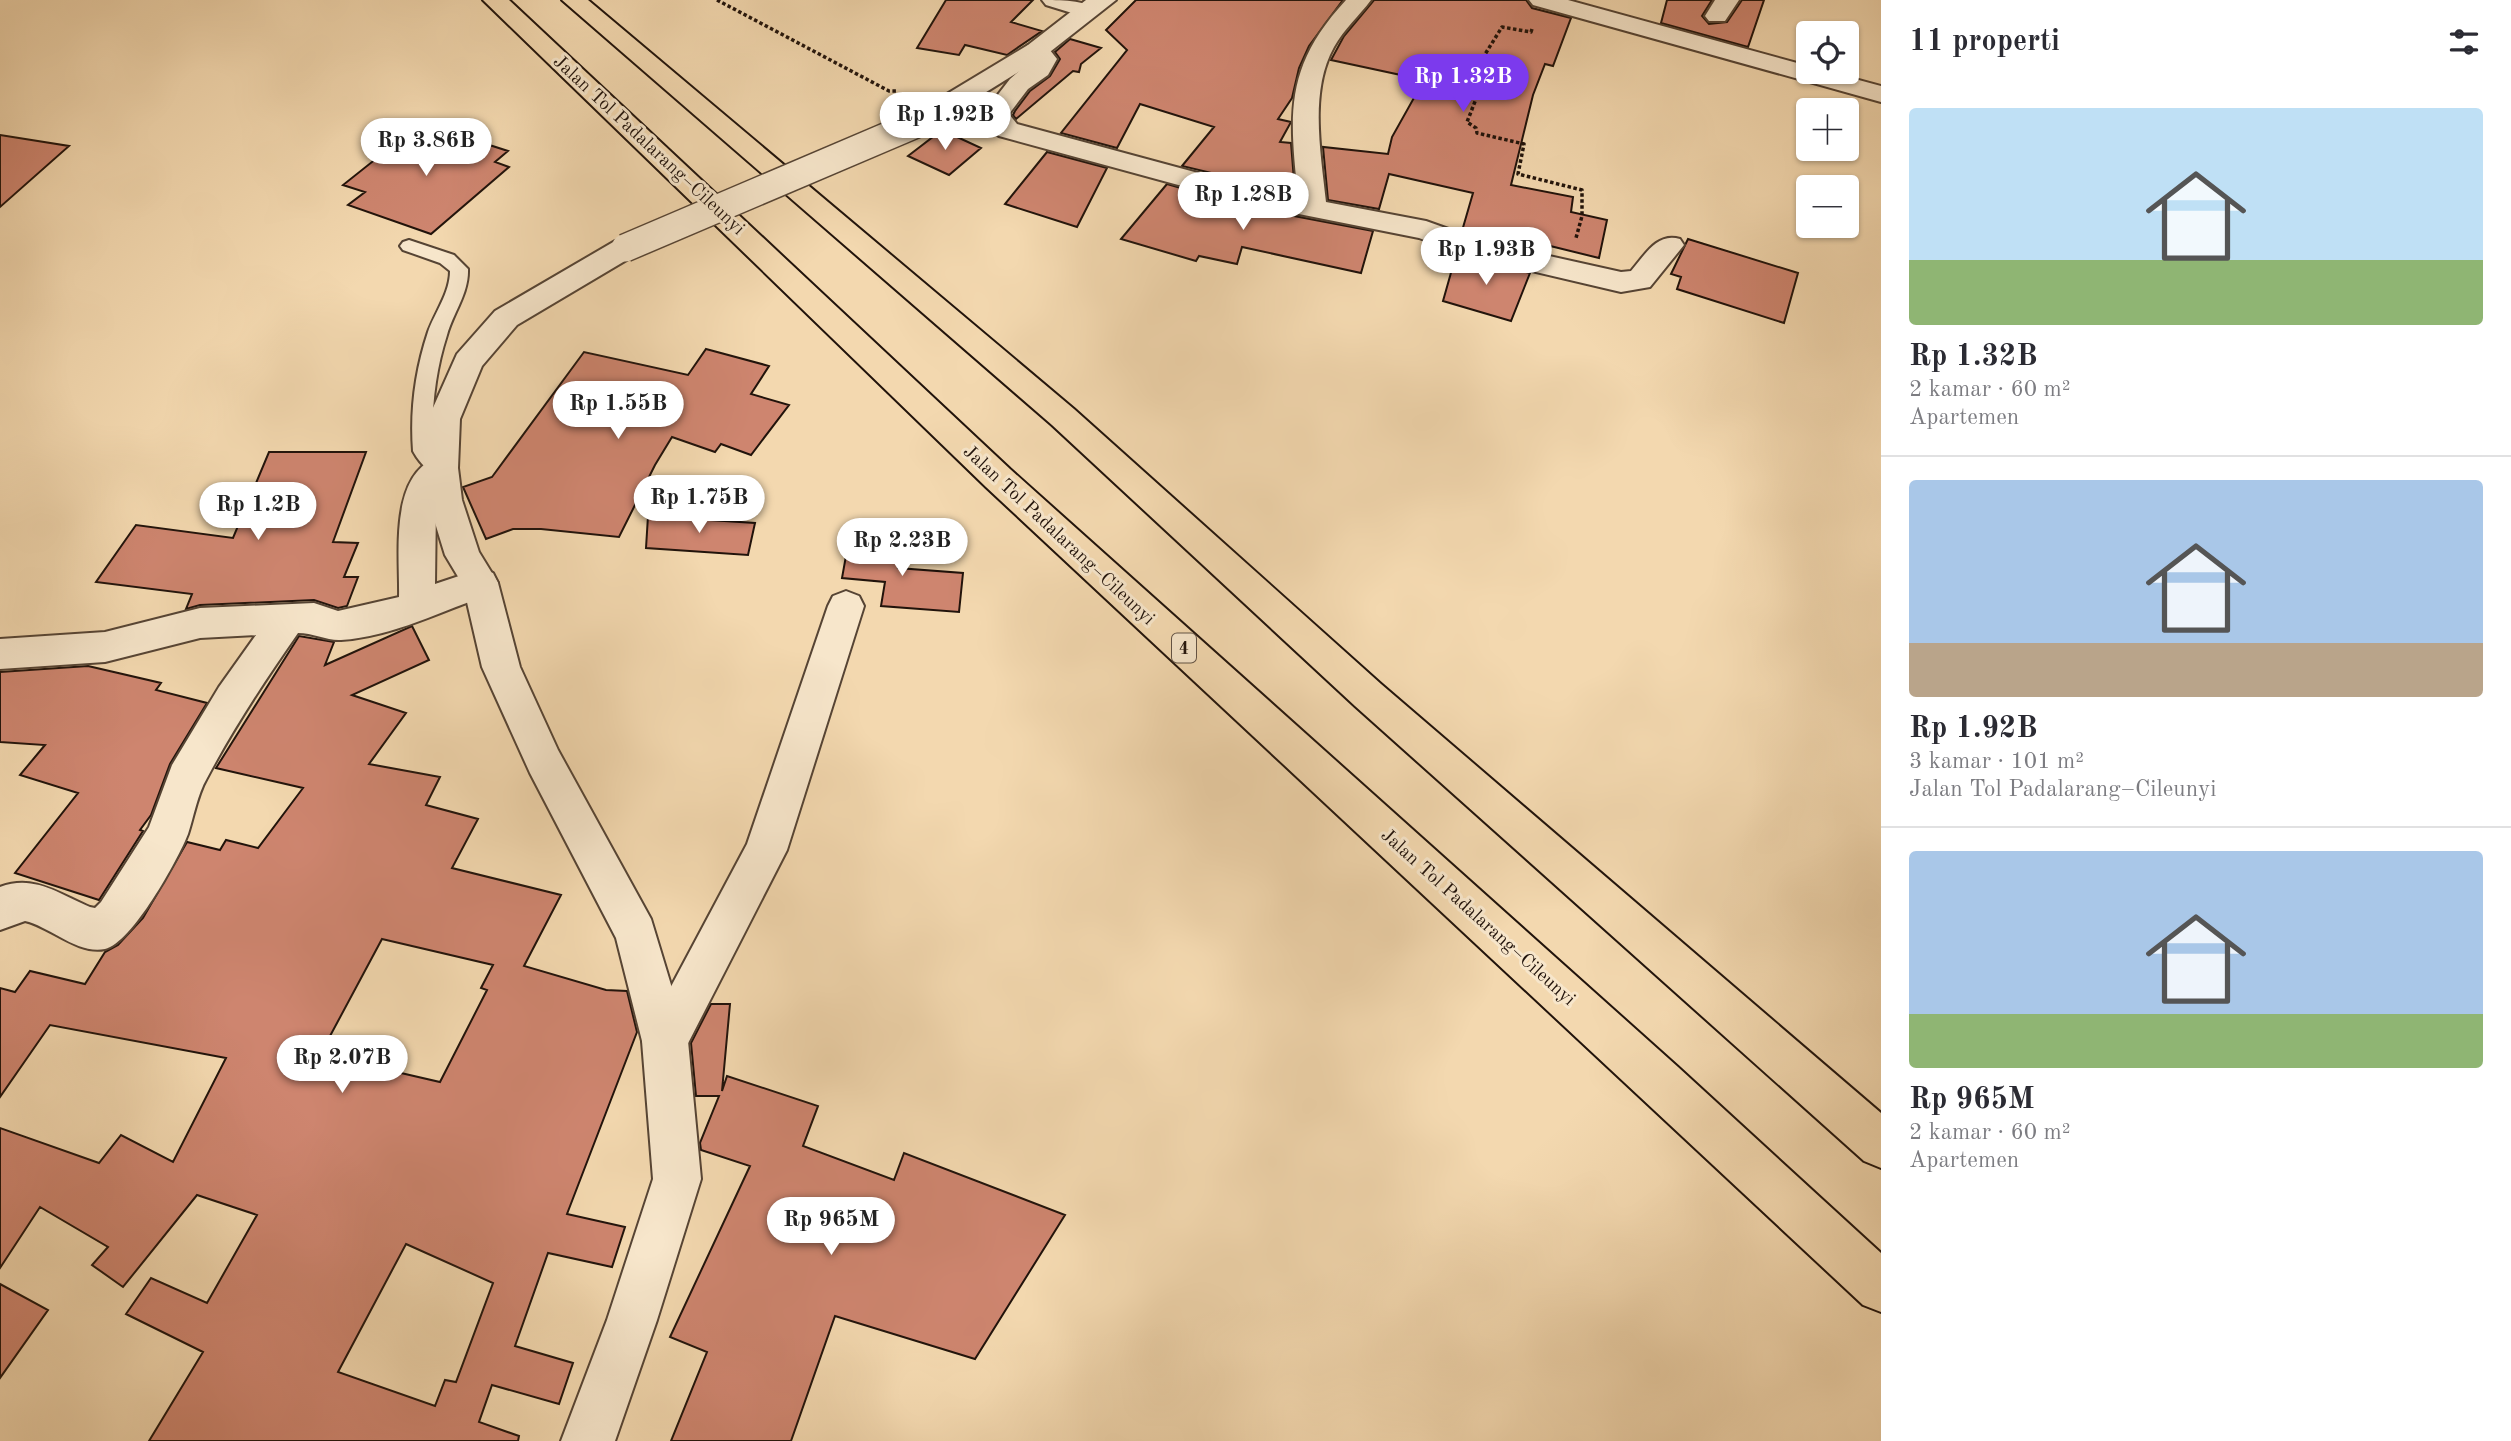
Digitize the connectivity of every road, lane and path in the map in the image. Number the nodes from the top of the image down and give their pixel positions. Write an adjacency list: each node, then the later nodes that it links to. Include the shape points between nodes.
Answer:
1 (495, 0): 24 (highway, Jalan Tol Padalarang–Cileunyi / 4, via 616,110 995,475)
2 (575, 0): 23 (highway, via 1063,417 1368,695)
3 (717, 0): 9 (path, via 890,91)
4 (1054, 0): 7 (street)
5 (1359, 0): 11 (street, via 1319,51 1311,83 1306,146)
6 (1545, 1): 10 (street); 14 (path, via 1531,32 1502,27 1479,64 1482,80 1471,92 1476,99 1467,122 1477,134 1524,144 1518,174 1581,190 1582,216)
7 (1095, 5): 8 (street)
8 (1037, 50): 11 (street, via 1045,59 1039,70 1019,84 996,114 1008,130 1248,195); 15 (street, bridge, via 916,124 625,248 506,318 468,362 444,419)
9 (901, 91)
10 (1881, 94)
11 (1313, 206): 14 (street, via 1426,230 1474,248)
12 (1670, 245): 14 (street, via 1640,280 1621,282)
13 (409, 246): 15 (lane, via 459,269 460,280 443,318 422,406 423,451)
14 (1567, 271)
15 (440, 468): 16 (street, via 463,555); 17 (street, via 419,503)
16 (480, 583): 17 (street); 22 (street, via 501,667 544,761 636,933)
17 (417, 606): 19 (street, via 338,626 314,618)
18 (846, 606): 22 (street, via 766,850)
19 (288, 618): 20 (street, via 200,624 105,647); 21 (street, via 232,698 186,777 167,835 116,916 103,929 89,930 31,901 15,900)
20 (0, 654)
21 (0, 910)
22 (665, 1041): 25 (street, via 677,1179)
23 (1881, 1144)
24 (1881, 1287)
25 (587, 1441)

